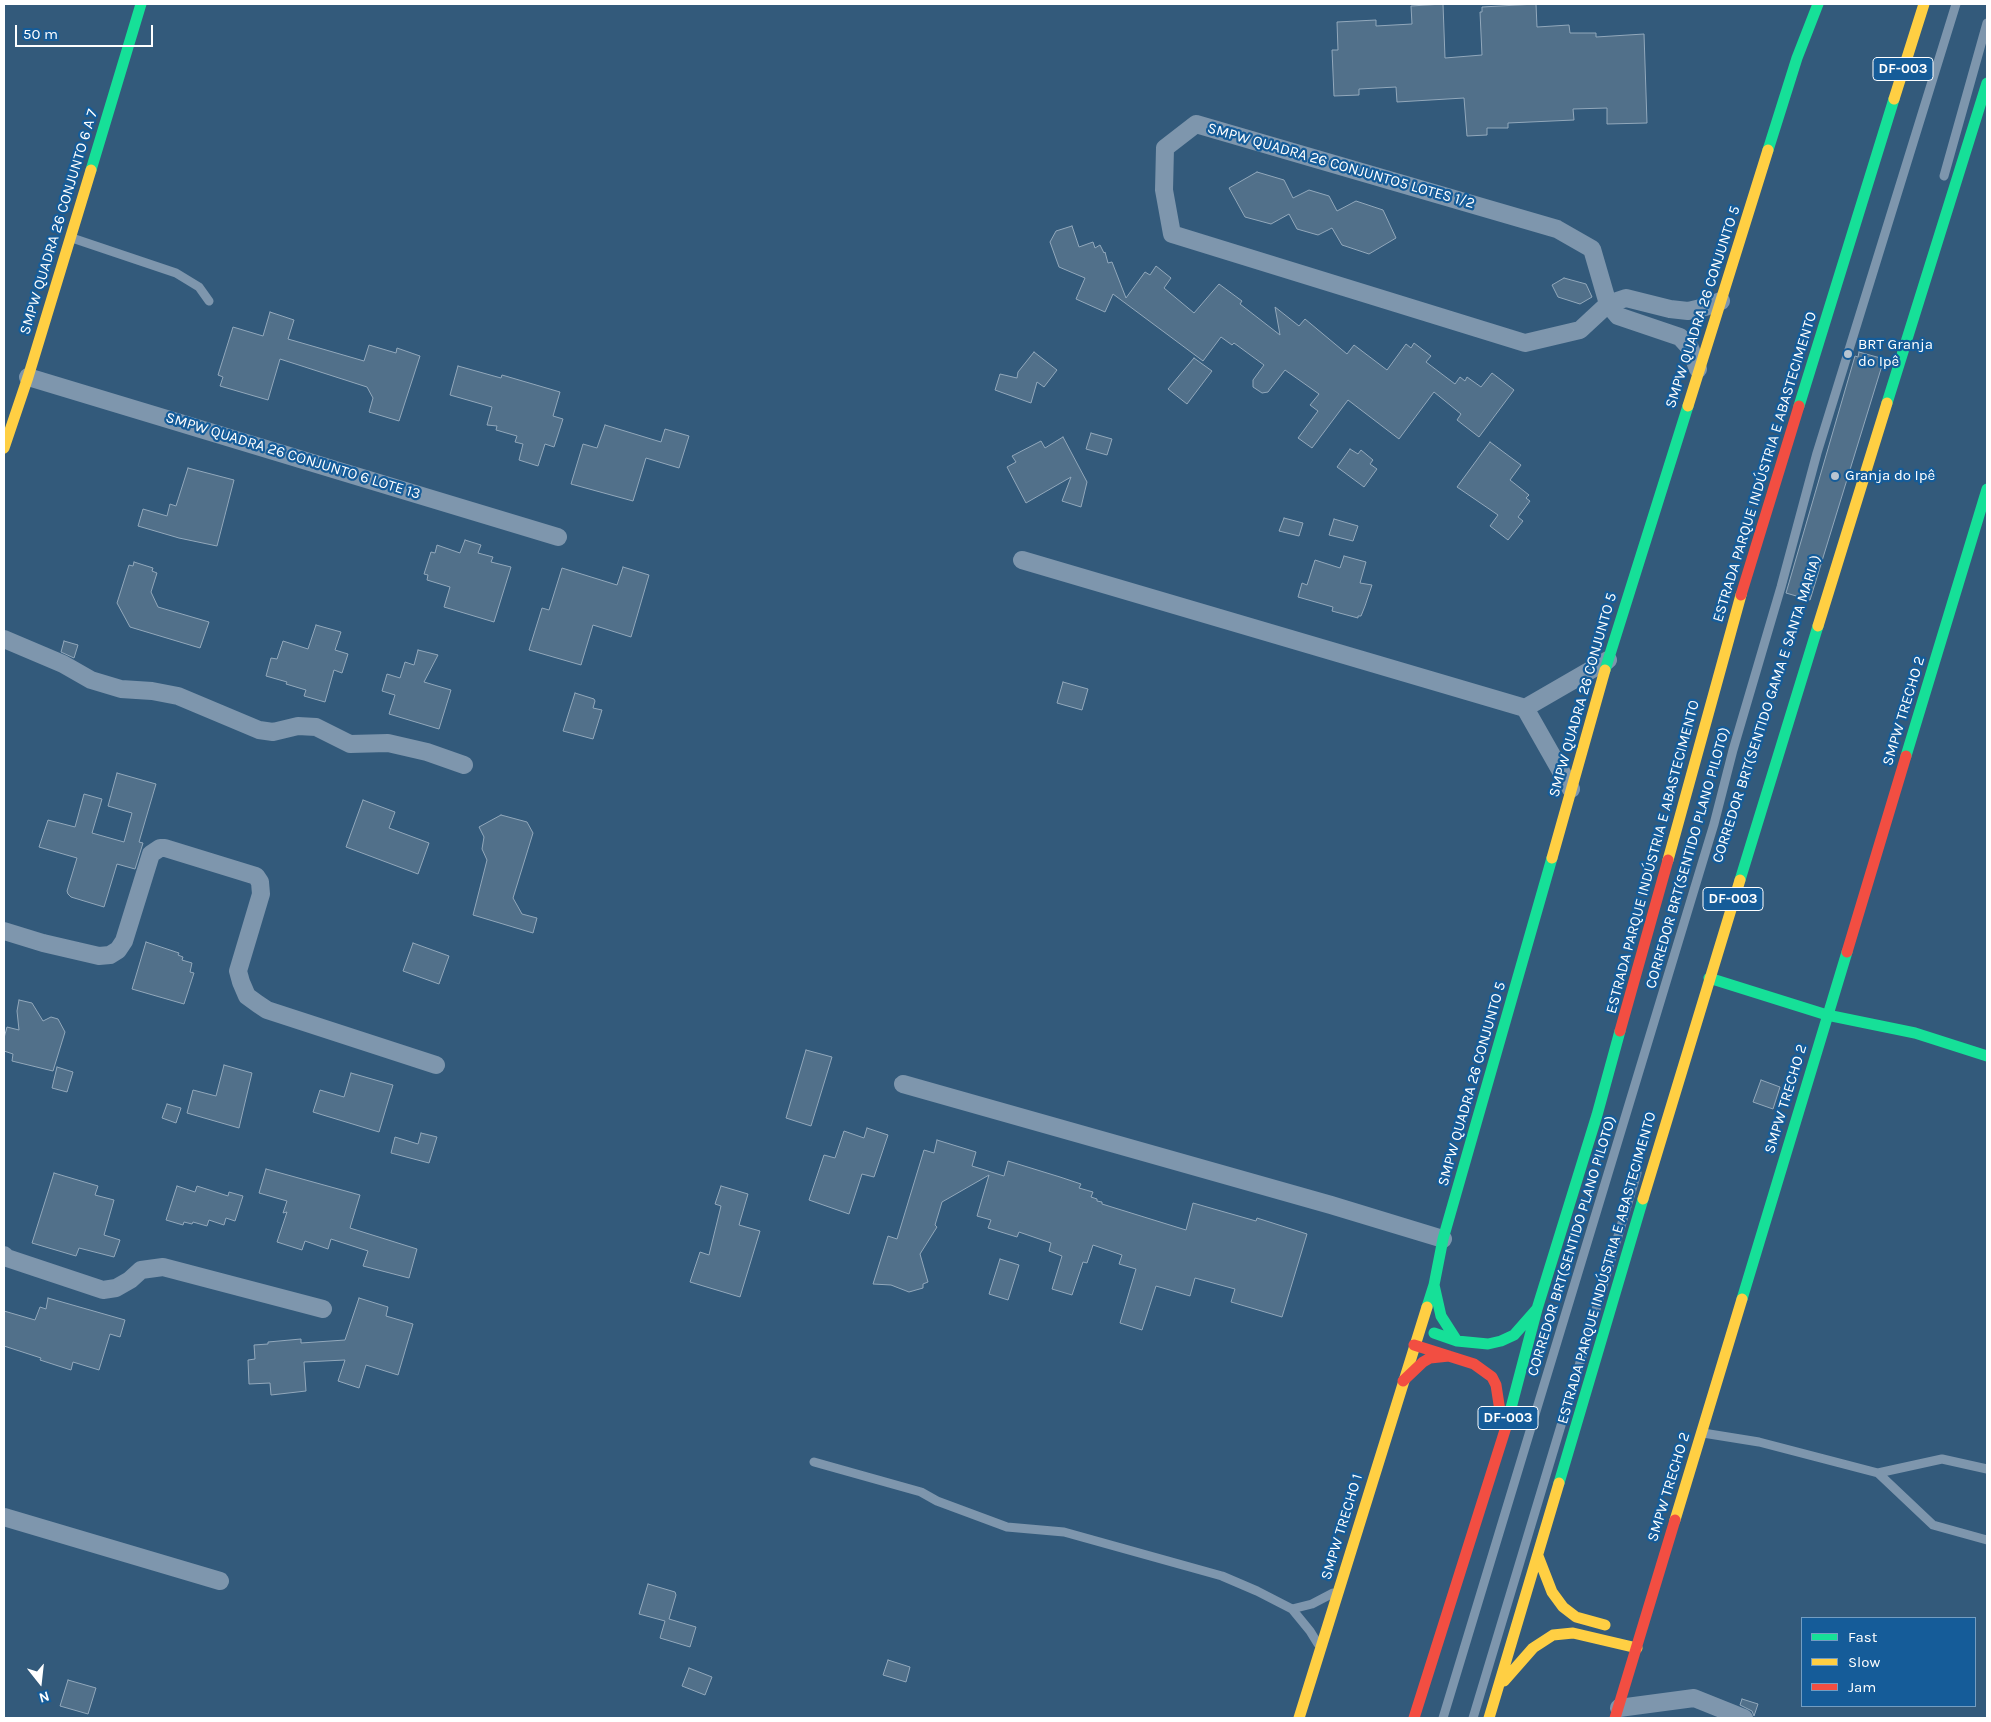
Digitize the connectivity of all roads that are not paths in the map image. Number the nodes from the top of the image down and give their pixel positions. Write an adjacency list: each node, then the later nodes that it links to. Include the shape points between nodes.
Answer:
1 (141, 4): 10 (main road, SMPW QUADRA 26 CONJUNTO 6 A 7)
2 (1818, 4): 7 (main road, SMPW QUADRA 26 CONJUNTO 5)
3 (1924, 4): 38 (main road, ESTRADA PARQUE INDÚSTRIA E ABASTECIMENTO / DF-003, via 1748,570 1597,1115)
4 (1956, 4): 62 (lane, CORREDOR BRT(SENTIDO PLANO PILOTO), via 1818,453 1714,824)
5 (1802, 13): 7 (main road, SMPW QUADRA 26 CONJUNTO 5)
6 (1987, 23): 9 (lane)
7 (1797, 58): 12 (main road, SMPW QUADRA 26 CONJUNTO 5)
8 (1987, 83): 28 (main road, ESTRADA PARQUE INDÚSTRIA E ABASTECIMENTO / DF-003)
9 (1942, 184)
10 (69, 237): 11 (lane, via 176,273 199,287); 16 (main road, SMPW QUADRA 26 CONJUNTO 6 A 7)
11 (210, 300)
12 (1721, 301): 13 (street, via 1688,311 1626,298); 15 (main road, SMPW QUADRA 26 CONJUNTO 5)
13 (1608, 304): 13 (street, SMPW QUADRA 26 CONJUNTO5 LOTES 1/2, via 1592,250 1557,229 1196,124 1164,148 1164,190 1172,234 1525,343 1580,330); 15 (street, via 1618,316 1680,337 1690,348)
14 (1894, 348): 22 (lane, CORREDOR BRT(SENTIDO GAMA E SANTA MARIA))
15 (1698, 369): 23 (main road, SMPW QUADRA 26 CONJUNTO 5)
16 (28, 377): 17 (main road, SMPW QUADRA 26 CONJUNTO 6 A 7); 19 (street, SMPW QUADRA 26 CONJUNTO 6 LOTE 13)
17 (4, 448)
18 (1987, 492): 29 (main road, SMPW TRECHO 2)
19 (558, 537)
20 (1022, 560): 24 (street)
21 (4, 639): 25 (street, via 63,664 91,680 121,689 178,696 259,730 273,732 298,726 316,727 350,744 388,743)
22 (1798, 659)
23 (1608, 660): 24 (street); 26 (main road, SMPW QUADRA 26 CONJUNTO 5)
24 (1525, 708): 26 (street)
25 (464, 765)
26 (1571, 789): 34 (main road, SMPW QUADRA 26 CONJUNTO 5)
27 (4, 931): 31 (street, via 99,956 110,955 124,941 151,854 160,848 256,876 261,894 238,971 247,996 267,1010)
28 (1709, 978): 29 (main road); 51 (main road, ESTRADA PARQUE INDÚSTRIA E ABASTECIMENTO / DF-003)
29 (1827, 1015): 30 (main road, via 1915,1033); 44 (main road, SMPW TRECHO 2)
30 (1987, 1056)
31 (436, 1065)
32 (903, 1084): 34 (street)
33 (1640, 1164): 63 (lane)
34 (1443, 1239): 36 (main road, SMPW QUADRA 26 CONJUNTO 5)
35 (4, 1255): 37 (street, via 103,1290 116,1288 141,1270 163,1267)
36 (1434, 1284): 39 (main road, SMPW QUADRA 26 CONJUNTO 5); 40 (main road, via 1441,1316)
37 (323, 1309)
38 (1537, 1309): 40 (main road, via 1514,1336 1488,1344); 45 (main road, ESTRADA PARQUE INDÚSTRIA E ABASTECIMENTO / DF-003)
39 (1420, 1328): 40 (main road); 41 (main road, SMPW QUADRA 26 CONJUNTO 5)
40 (1457, 1341)
41 (1414, 1345): 42 (main road); 43 (main road, SMPW TRECHO 1)
42 (1449, 1356): 43 (main road, via 1430,1358); 45 (main road, via 1474,1364 1492,1377)
43 (1403, 1381): 53 (main road, SMPW TRECHO 1)
44 (1702, 1432): 48 (lane, via 1759,1442); 57 (main road, SMPW TRECHO 2, via 1636,1633)
45 (1504, 1435): 61 (main road, ESTRADA PARQUE INDÚSTRIA E ABASTECIMENTO / DF-003)
46 (814, 1462): 54 (lane, via 921,1492 1007,1527 1064,1532 1222,1576)
47 (1987, 1469): 48 (lane, via 1942,1459)
48 (1878, 1473): 50 (lane, via 1933,1525)
49 (4, 1517): 52 (street)
50 (1987, 1540)
51 (1538, 1556): 55 (main road, via 1552,1592 1563,1607 1576,1617); 58 (main road, ESTRADA PARQUE INDÚSTRIA E ABASTECIMENTO / DF-003)
52 (220, 1580)
53 (1339, 1590): 54 (lane, via 1312,1604); 56 (main road, SMPW TRECHO 1)
54 (1292, 1609): 56 (lane)
55 (1613, 1627)
56 (1321, 1648): 60 (main road, SMPW TRECHO 1)
57 (1637, 1648): 58 (main road, via 1573,1633 1553,1635 1533,1648); 59 (main road, SMPW TRECHO 2)
58 (1498, 1688): 64 (main road, ESTRADA PARQUE INDÚSTRIA E ABASTECIMENTO / DF-003)
59 (1617, 1713): 65 (street, via 1694,1698)
60 (1299, 1718)
61 (1414, 1718)
62 (1443, 1718)
63 (1473, 1718)
64 (1490, 1718)
65 (1744, 1718)

